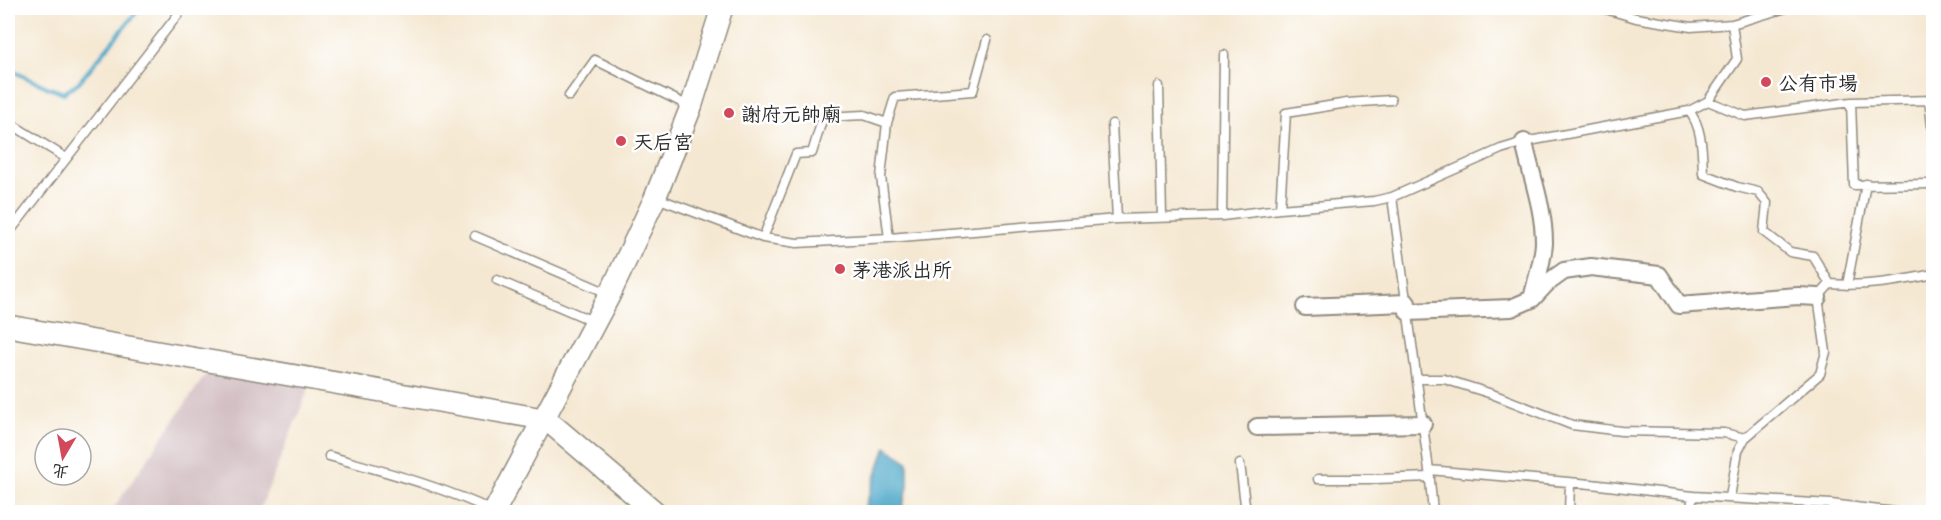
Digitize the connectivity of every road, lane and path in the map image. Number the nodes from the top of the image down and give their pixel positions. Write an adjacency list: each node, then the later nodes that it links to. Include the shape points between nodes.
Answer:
1 (183, 8): 21 (lane)
2 (722, 8): 14 (street)
3 (1602, 8): 5 (lane, via 1691,27)
4 (1786, 8): 5 (lane)
5 (1732, 24): 11 (lane, via 1737,60)
6 (987, 40): 17 (lane, via 973,91 895,97)
7 (1224, 55): 27 (lane)
8 (1159, 86): 28 (lane)
9 (569, 96): 14 (lane, via 595,60)
10 (1391, 100): 26 (lane, via 1286,113)
11 (1708, 100): 13 (lane, via 1745,116); 15 (lane)
12 (1931, 100): 13 (lane); 20 (lane)
13 (1851, 102): 22 (lane, via 1854,184)
14 (691, 107): 25 (street)
15 (1689, 111): 19 (lane); 36 (lane, via 1696,119 1703,174 1758,192 1767,202 1764,232 1790,252 1813,256)
16 (8, 122): 21 (lane)
17 (887, 123): 32 (lane, via 864,115 823,117 812,153 796,154); 33 (lane, via 881,177)
18 (1112, 124): 29 (lane)
19 (1524, 142): 24 (lane); 40 (street, via 1541,202 1544,245)
20 (1934, 145)
21 (66, 158): 30 (lane)
22 (1866, 184): 23 (lane); 37 (lane)
23 (1934, 184)
24 (1392, 197): 26 (lane); 42 (lane)
25 (655, 198): 32 (lane); 38 (street)
26 (1280, 209): 27 (lane)
27 (1222, 216): 28 (lane)
28 (1162, 217): 29 (lane)
29 (1117, 219): 33 (lane)
30 (8, 234)
31 (475, 236): 38 (lane)
32 (763, 238): 33 (lane, via 797,243)
33 (889, 238)
34 (1934, 274): 37 (lane)
35 (497, 280): 43 (lane)
36 (1830, 284): 37 (lane); 39 (lane)
37 (1847, 285)
38 (610, 294): 43 (street)
39 (1818, 297): 40 (street, via 1678,305 1659,275 1591,267 1564,271); 49 (lane, via 1826,352 1820,375)
40 (1532, 300): 42 (street, via 1511,308)
41 (1305, 307): 42 (street)
42 (1407, 307): 45 (lane)
43 (595, 322): 46 (street)
44 (8, 326): 46 (street)
45 (1417, 378): 47 (lane); 49 (lane, via 1444,379 1572,425 1621,431 1724,433)
46 (543, 419): 58 (street); 60 (street)
47 (1423, 424): 48 (street); 52 (lane)
48 (1257, 427)
49 (1746, 438): 56 (lane, via 1738,451)
50 (329, 456): 58 (lane, via 435,487)
51 (1240, 464): 61 (lane)
52 (1430, 474): 53 (lane); 54 (lane); 62 (lane)
53 (1318, 479)
54 (1570, 484): 55 (lane); 63 (lane)
55 (1694, 496): 56 (lane); 64 (lane)
56 (1730, 497): 57 (lane)
57 (1831, 508): 59 (lane)
58 (494, 512)
59 (1874, 512): 65 (lane)
60 (655, 513)
61 (1246, 513)
62 (1433, 513)
63 (1569, 513)
64 (1690, 513)
65 (1895, 513)

